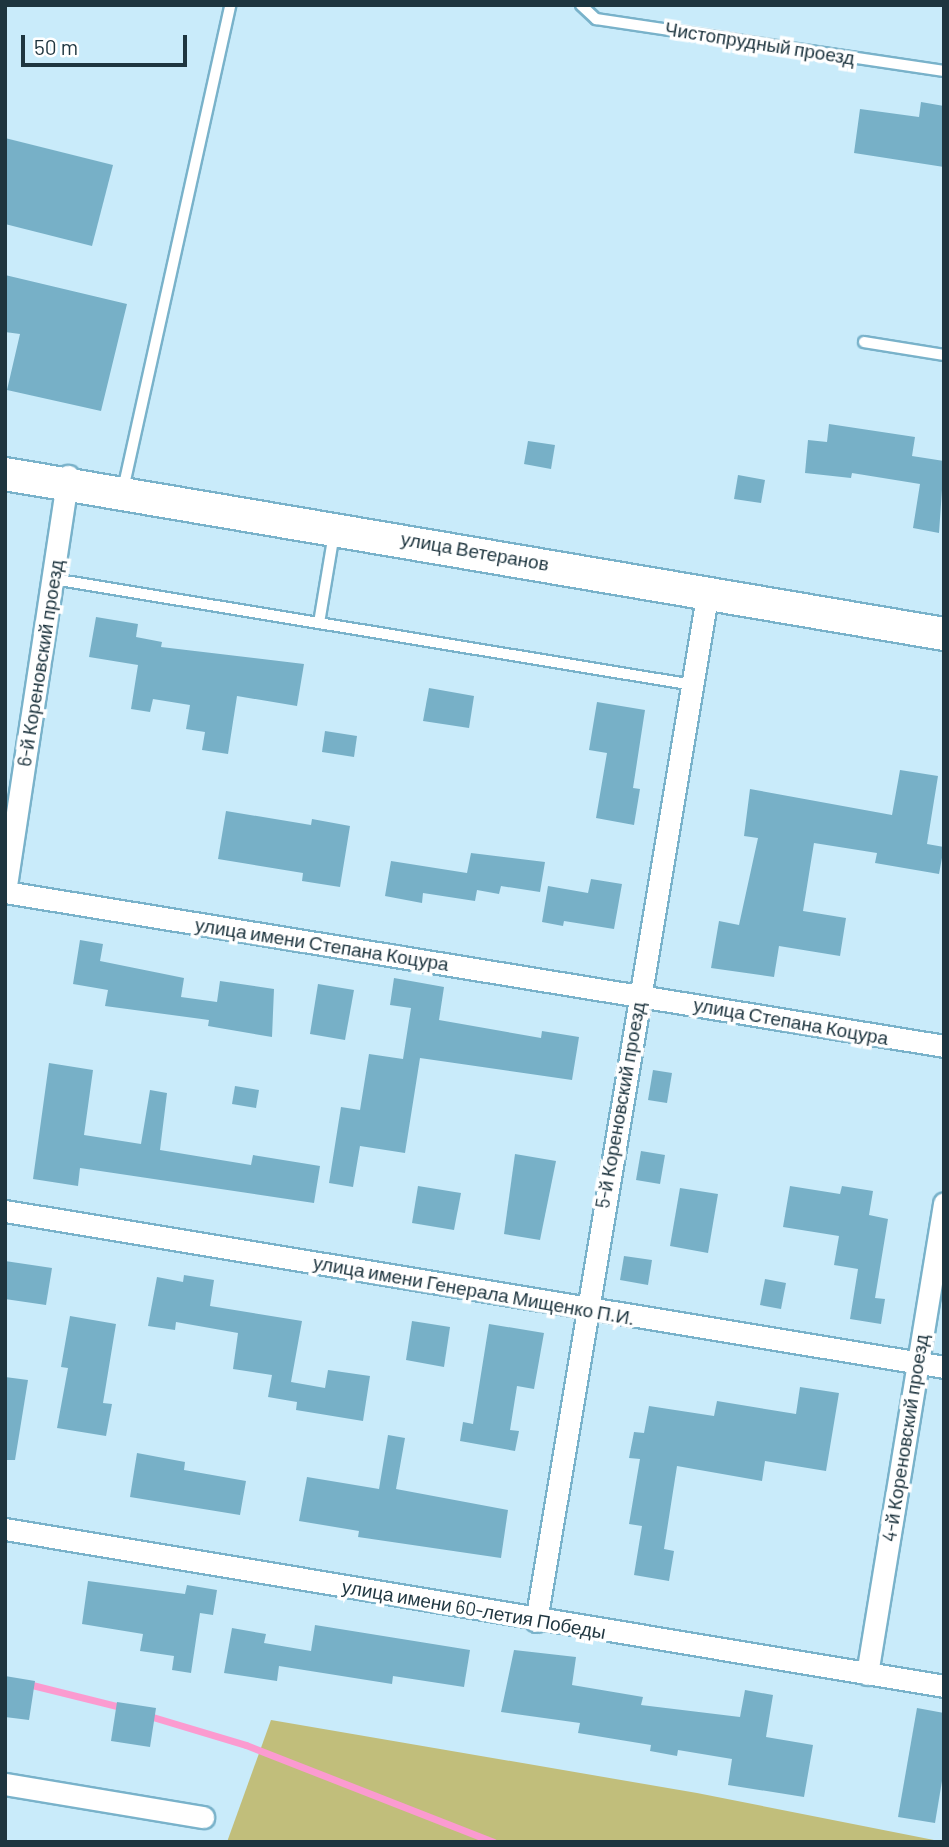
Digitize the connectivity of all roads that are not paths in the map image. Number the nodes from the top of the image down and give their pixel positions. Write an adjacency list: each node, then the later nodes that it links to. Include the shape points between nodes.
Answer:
1 (230, 5): 9 (lane)
2 (581, 5): 3 (lane, Чистопрудный проезд, via 596,19)
3 (944, 71)
4 (864, 342): 5 (lane)
5 (944, 355)
6 (5, 465): 8 (street, улица Ветеранов)
7 (5, 474): 8 (street, улица Ветеранов)
8 (67, 480): 9 (street, улица Ветеранов); 10 (street, улица Ветеранов); 11 (street, 6-й Кореновский проезд)
9 (124, 485): 13 (street, улица Ветеранов)
10 (335, 527): 12 (street, улица Ветеранов); 14 (lane)
11 (53, 579): 14 (lane); 17 (street, 6-й Кореновский проезд)
12 (708, 591): 15 (street, улица Ветеранов); 16 (street, 5-й Кореновский проезд)
13 (944, 620)
14 (319, 623): 16 (lane)
15 (944, 635)
16 (693, 685): 18 (street, 5-й Кореновский проезд)
17 (5, 892): 18 (street, улица имени Степана Коцура)
18 (638, 995): 19 (street, улица Степана Коцура); 22 (street, 5-й Кореновский проезд)
19 (944, 1046)
20 (944, 1203): 23 (street, 4-й Кореновский проезд)
21 (5, 1210): 22 (street, улица имени Генерала Мищенко П.И.)
22 (585, 1309): 23 (street, улица имени Генерала Мищенко П.И.); 26 (street, 5-й Кореновский проезд)
23 (917, 1363): 24 (street, улица имени Генерала Мищенко П.И.); 27 (street, 4-й Кореновский проезд)
24 (944, 1367)
25 (5, 1529): 26 (street, улица имени 60-летия Победы)
26 (536, 1621): 27 (street, улица имени 60-летия Победы)
27 (867, 1674): 28 (street, улица имени 60-летия Победы)
28 (944, 1686)
29 (5, 1784): 30 (street)
30 (203, 1817)

